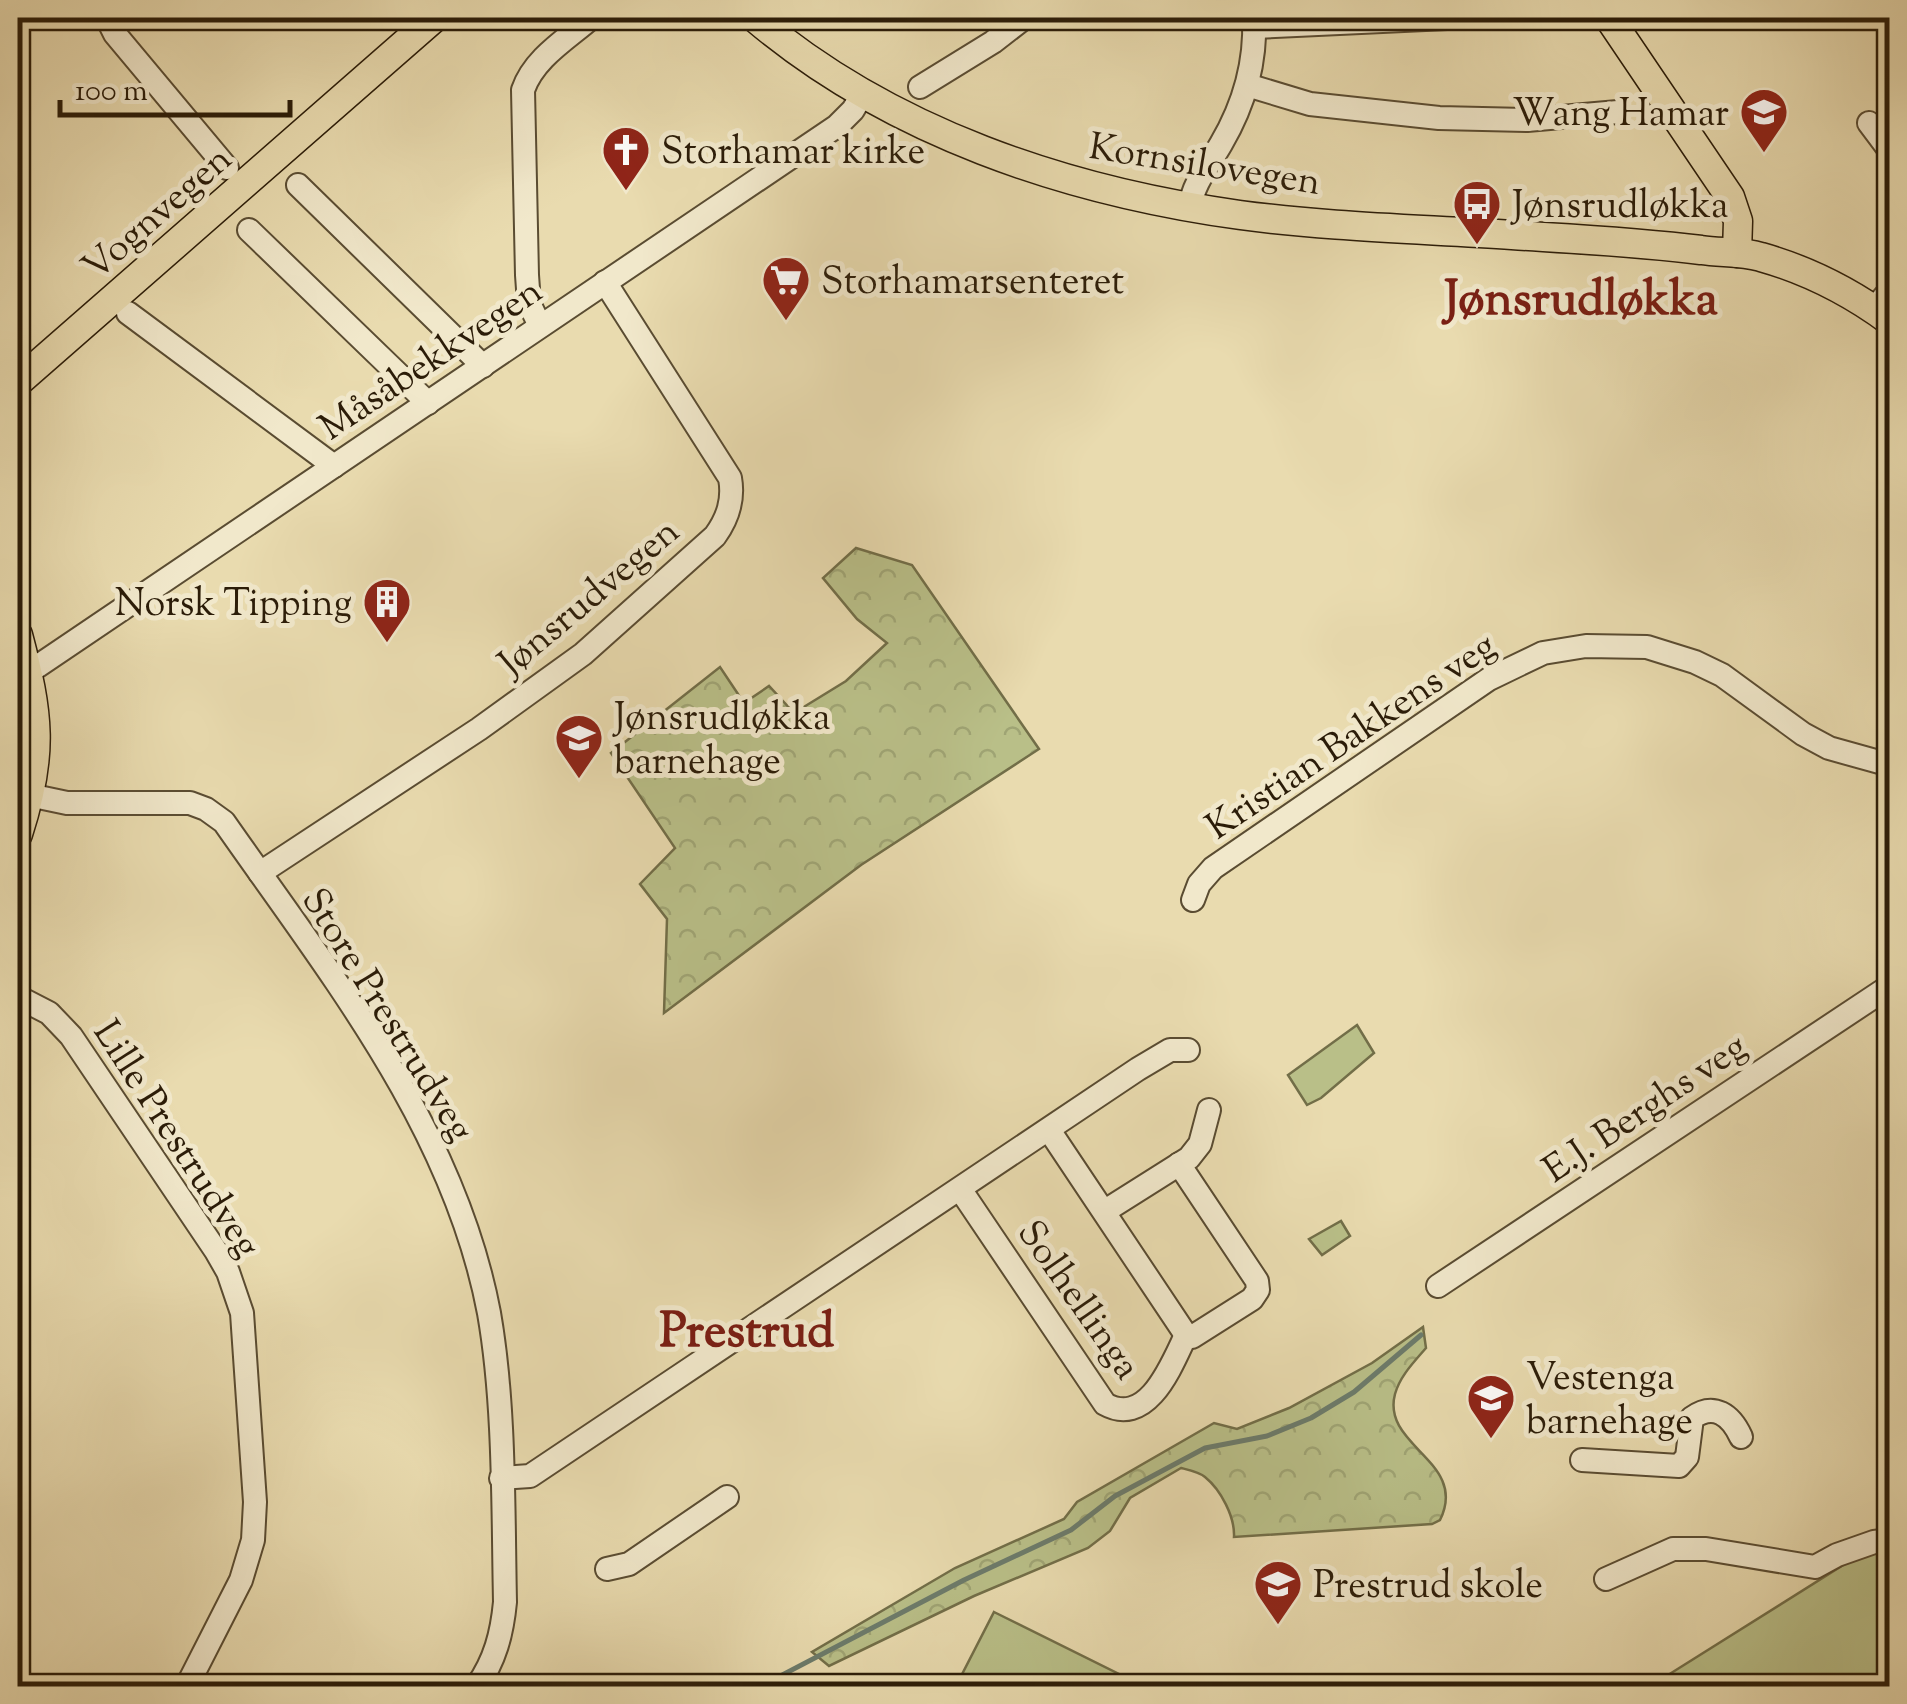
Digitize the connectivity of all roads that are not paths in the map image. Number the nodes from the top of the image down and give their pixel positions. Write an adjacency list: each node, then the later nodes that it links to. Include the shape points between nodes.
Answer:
1 (107, 18): 15 (street)
2 (434, 18): 25 (main road, Vognvegen)
3 (592, 18): 23 (street, via 539,62 524,90 528,289)
4 (754, 18): 11 (main road, Kornsilovegen)
5 (1024, 18): 10 (street)
6 (1446, 18): 8 (street)
7 (1609, 18): 19 (main road, via 1730,197)
8 (1255, 22): 9 (street)
9 (1247, 85): 12 (street, via 1310,104 1439,118); 17 (street)
10 (920, 87)
11 (863, 93): 17 (main road, Kornsilovegen, via 960,141 1040,170); 20 (street, Måsåbekkvegen, via 836,126)
12 (1618, 112)
13 (1869, 123): 14 (street)
14 (1890, 151)
15 (226, 168)
16 (298, 185): 24 (street)
17 (1190, 207): 19 (main road, Kornsilovegen)
18 (249, 230): 26 (street)
19 (1737, 247): 21 (main road, Kornsilovegen, via 1783,249 1845,277)
20 (604, 282): 23 (street, Måsåbekkvegen); 33 (street, Jønsrudvegen, via 730,478 724,524 583,654)
21 (1885, 305)
22 (128, 313): 27 (street)
23 (540, 326): 24 (street, Måsåbekkvegen)
24 (483, 366): 26 (street, Måsåbekkvegen)
25 (18, 382)
26 (428, 404): 27 (street, Måsåbekkvegen)
27 (334, 466): 29 (street, Måsåbekkvegen)
28 (18, 635): 29 (main road)
29 (25, 680): 31 (main road, via 38,746)
30 (1890, 766): 34 (street, Kristian Bakkens veg, via 1829,748 1722,674 1669,652 1604,644 1543,653 1489,679 1213,868)
31 (29, 795): 32 (main road); 33 (street, Store Prestrudveg, via 67,803 190,803 224,822)
32 (18, 834)
33 (260, 873): 47 (street, Store Prestrudveg, via 407,1093 459,1204 489,1314)
34 (1193, 900)
35 (1890, 986): 43 (street, E.J. Berghs veg)
36 (18, 997): 52 (street, Lille Prestrudveg, via 49,1012 71,1036 216,1251 242,1313 253,1540 242,1580)
37 (1188, 1050): 39 (street, via 1170,1050 1138,1068)
38 (1210, 1110): 40 (street, Solhellinga, via 1200,1144)
39 (1049, 1130): 41 (street); 42 (street, Solhellinga)
40 (1179, 1164): 42 (street, Solhellinga); 44 (street, Solhellinga, via 1258,1290 1198,1335)
41 (960, 1189): 44 (street, Solhellinga, via 1110,1408 1126,1410 1148,1399); 47 (street, via 530,1476)
42 (1105, 1211): 44 (street, Solhellinga)
43 (1438, 1286)
44 (1186, 1335)
45 (1741, 1437): 46 (street, via 1729,1416 1704,1411 1692,1418 1687,1457 1679,1466)
46 (1582, 1460)
47 (501, 1478): 53 (street, Store Prestrudveg, via 502,1631)
48 (727, 1497): 50 (street, via 629,1564)
49 (1890, 1540): 51 (street, via 1815,1567 1673,1548)
50 (607, 1569)
51 (1606, 1579)
52 (188, 1686)
53 (477, 1686)

